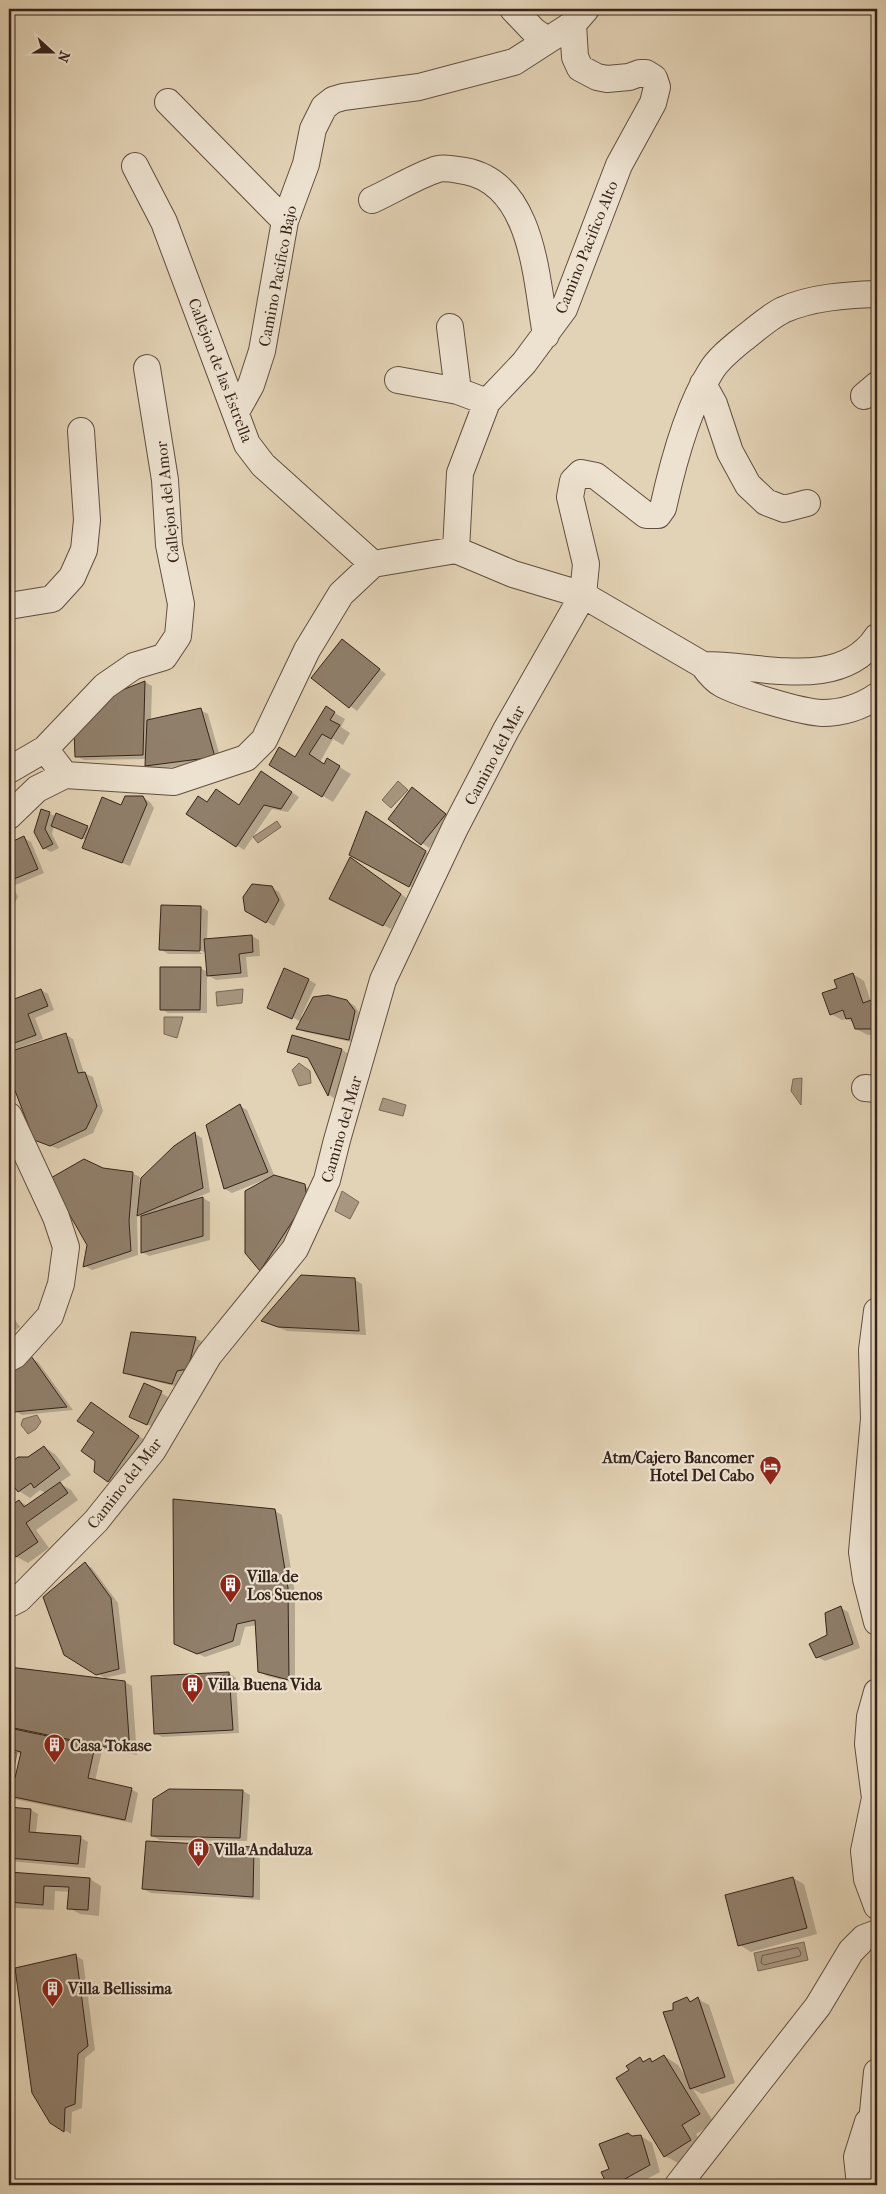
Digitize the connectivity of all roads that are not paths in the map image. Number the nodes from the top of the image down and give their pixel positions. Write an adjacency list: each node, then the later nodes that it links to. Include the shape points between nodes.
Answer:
1 (513, 9): 3 (street)
2 (579, 16): 3 (street, Camino Pacifico Bajo); 10 (street, Camino Pacifico Alto, via 575,57 580,68 607,79 646,73 654,78 657,87 653,103 618,166 564,309)
3 (547, 40): 7 (street, Camino Pacifico Bajo, via 514,62 484,71 395,92 333,100 324,107 313,129 306,164)
4 (168, 102): 7 (street)
5 (135, 166): 16 (street, Callejon de las Estrella, via 164,222)
6 (372, 200): 10 (street, via 439,169 477,174 495,184 512,203 529,241)
7 (285, 220): 16 (street, Camino Pacifico Bajo, via 262,351 251,385)
8 (877, 294): 13 (street, via 802,303 782,310 732,347)
9 (450, 327): 14 (street)
10 (546, 335): 15 (street, Camino Pacifico Alto)
11 (147, 368): 26 (street, Callejon del Amor, via 165,480 169,545 181,604 178,636 164,656 134,666 105,686)
12 (398, 380): 14 (street)
13 (703, 384): 18 (street, via 714,404 730,452 748,485 766,502 784,509); 21 (street, via 681,442 664,508 658,515 646,515 596,476 581,473 573,481 570,497 586,564)
14 (458, 391): 15 (street)
15 (487, 402): 19 (street, Camino Pacifico Alto, via 460,473)
16 (236, 412): 20 (street, Callejon de las Estrella, via 247,444 262,465)
17 (81, 431): 22 (street, via 87,520 84,550 72,577 52,599)
18 (807, 503)
19 (456, 550): 20 (street); 21 (street, via 513,574)
20 (374, 564): 28 (street, via 341,594 307,650 264,740 246,758 174,782)
21 (583, 595): 24 (street); 33 (street, Camino del Mar, via 455,828 383,980 327,1180 295,1249 209,1356 153,1450 96,1520 19,1599)
22 (9, 606)
23 (877, 637): 24 (street, via 850,661 827,671)
24 (703, 664): 25 (street, via 721,683 821,713 840,712)
25 (877, 696)
26 (45, 748): 27 (street, Callejon del Amor); 28 (street)
27 (9, 770)
28 (65, 775): 29 (street, via 37,789)
29 (9, 816)
30 (9, 1116): 32 (street, via 56,1217 66,1247 61,1284 50,1316)
31 (877, 1311): 34 (street, via 872,1350 874,1419 862,1552)
32 (9, 1358)
33 (9, 1604)
34 (877, 1622)
35 (877, 1692): 36 (street, via 870,1717 868,1744 875,1798 864,1851 866,1879)
36 (877, 1906)
37 (877, 1933): 41 (street, via 864,1938 851,1951 818,2006)
38 (877, 2072): 39 (street)
39 (875, 2112): 40 (street); 42 (street, via 857,2157)
40 (877, 2173)
41 (678, 2185)
42 (860, 2185)

